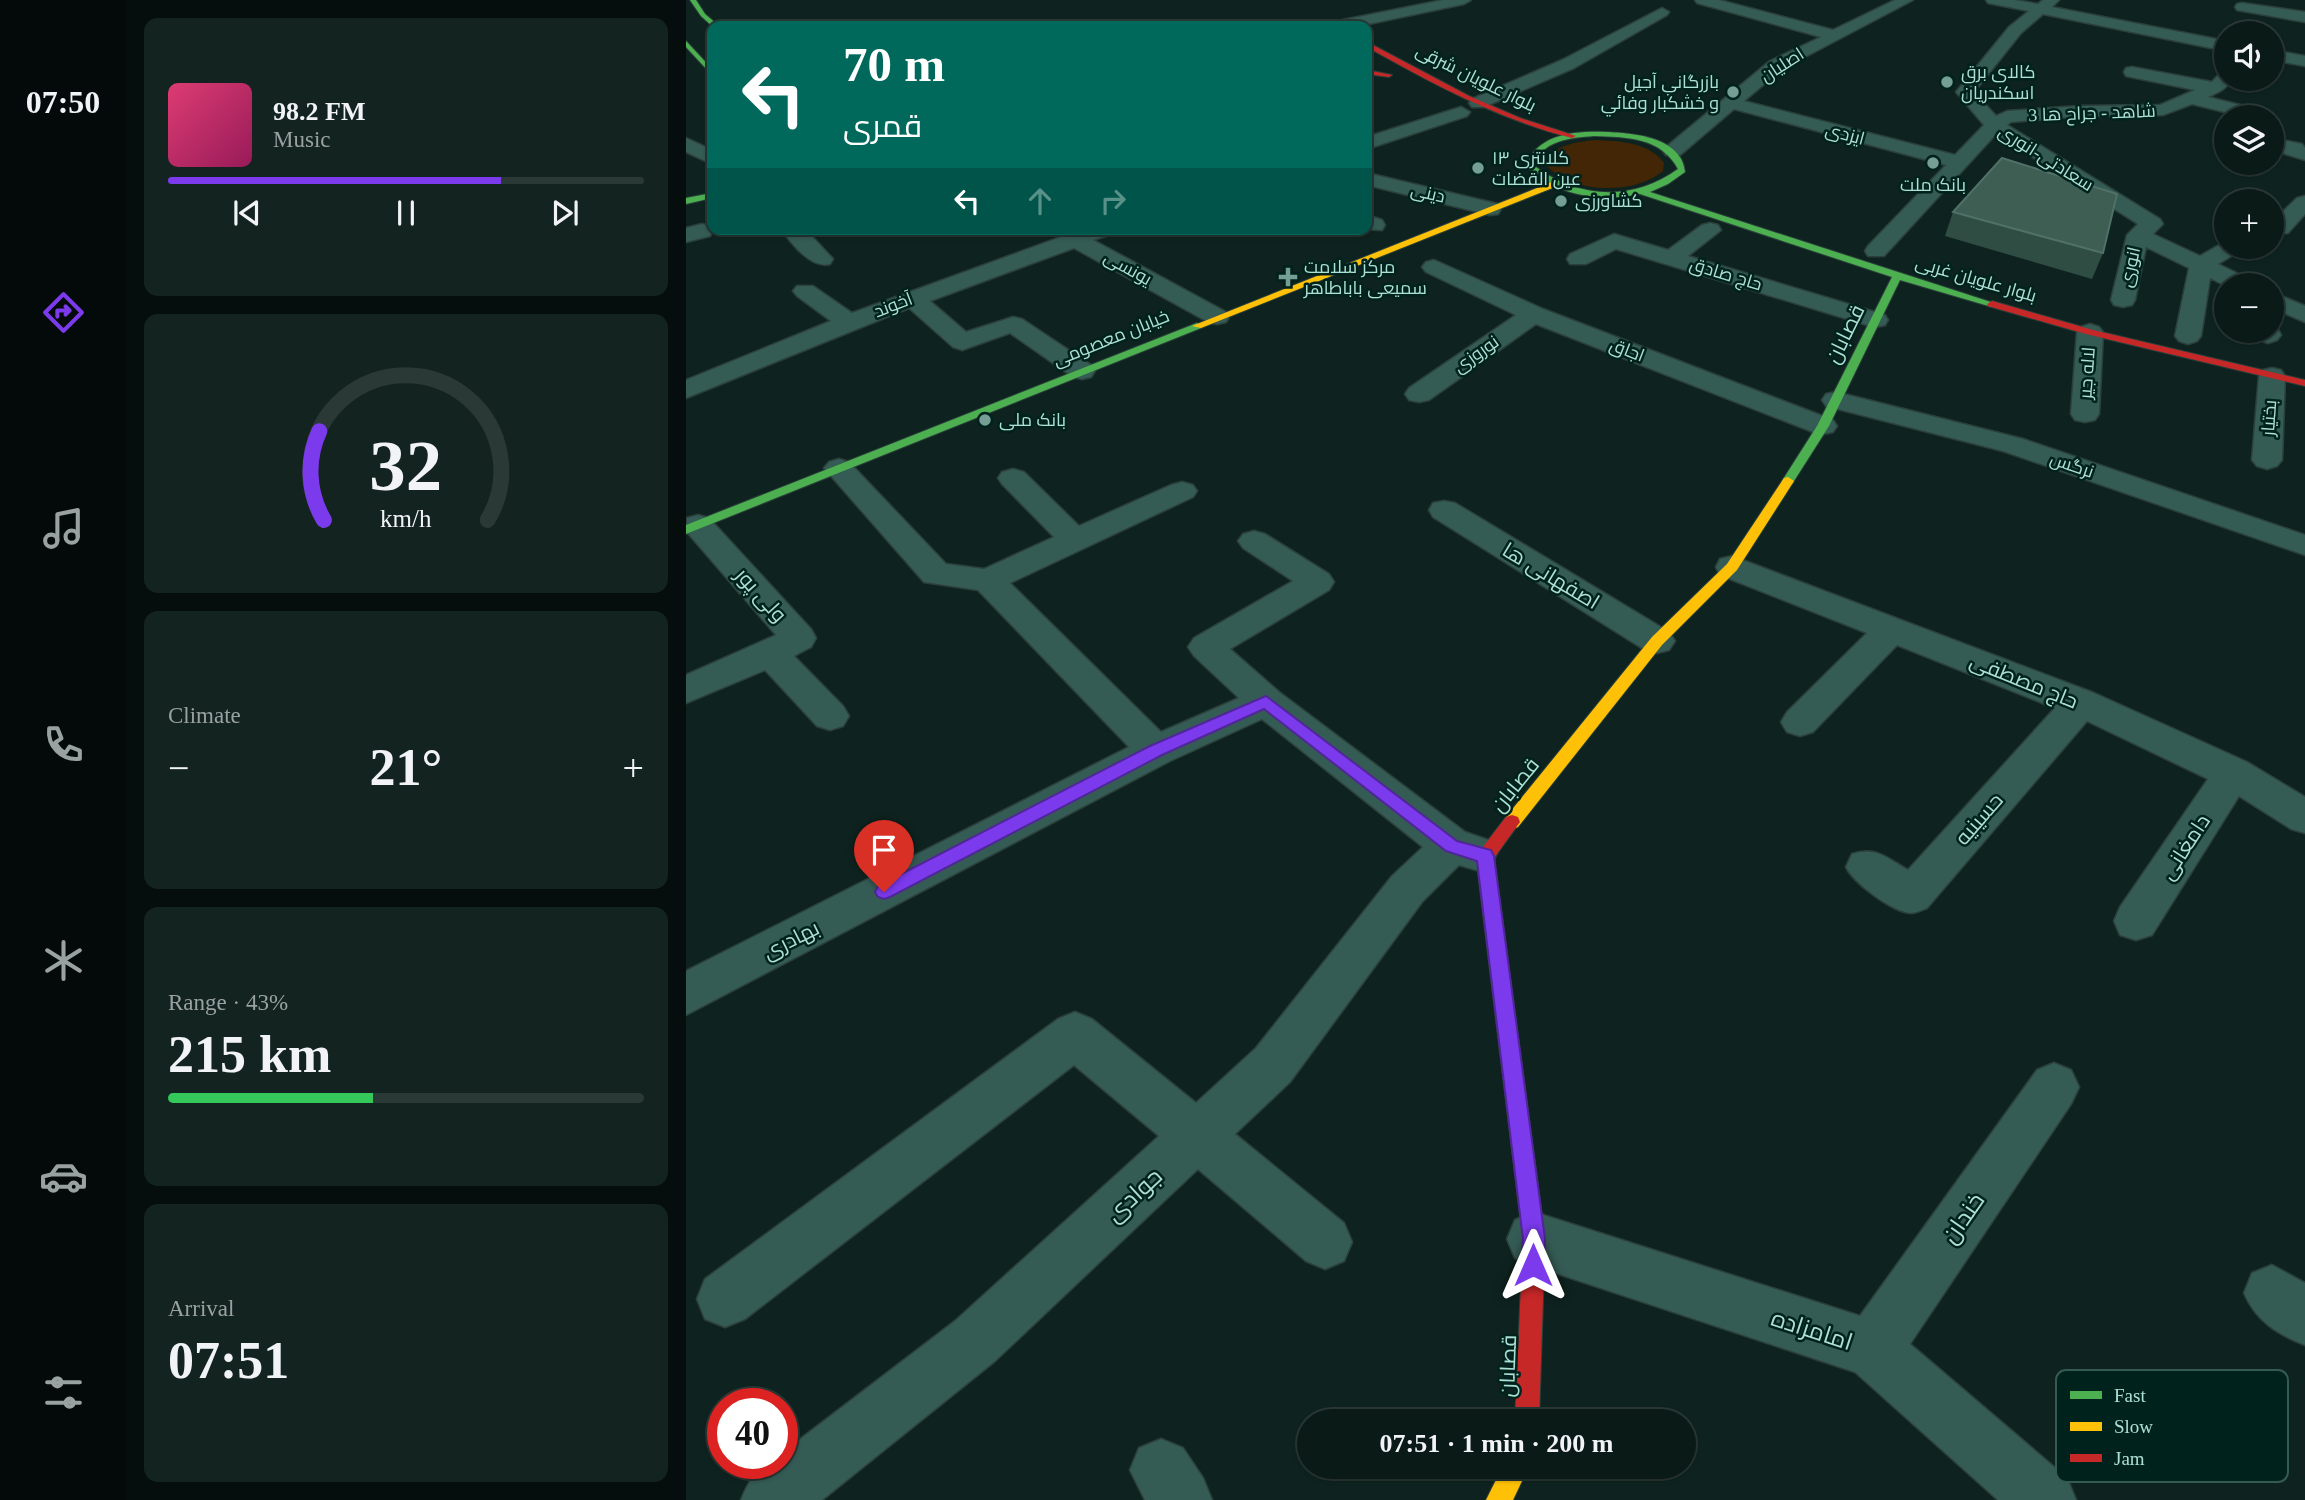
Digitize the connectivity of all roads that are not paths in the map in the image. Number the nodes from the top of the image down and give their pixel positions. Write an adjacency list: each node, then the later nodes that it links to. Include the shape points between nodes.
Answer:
1 (693, 0): 10 (main road)
2 (1464, 0): 11 (street)
3 (1702, 0): 15 (street)
4 (1906, 0): 15 (street, اصلیان)
5 (1993, 0): 6 (street)
6 (2045, 5): 12 (street); 14 (street, سعادتی-انوری)
7 (2242, 7): 9 (street)
8 (1662, 12): 30 (street, via 1568,64)
9 (2305, 17)
10 (710, 21)
11 (1362, 21)
12 (2096, 21): 13 (street); 14 (street)
13 (2128, 27): 16 (street); 17 (street, via 2155,26)
14 (2015, 30): 35 (street, سعادتی-انوری, via 1965,92)
15 (1833, 35): 31 (street, اصلیان, via 1776,65)
16 (2114, 40)
17 (2214, 41)
18 (686, 43): 23 (main road)
19 (1372, 47): 30 (main road, بلوار علویان شرقی)
20 (2284, 57): 21 (street)
21 (2305, 61)
22 (1372, 64): 26 (main road, بلوار علویان شرقی)
23 (707, 67)
24 (2132, 72): 27 (street)
25 (1372, 73): 26 (main road)
26 (1389, 75): 33 (main road, بلوار علویان شرقی)
27 (2214, 81)
28 (2214, 85): 29 (street, شاهد - جراح ها 3)
29 (2191, 98): 32 (street); 35 (street, شاهد - جراح ها 3, via 2163,110 2007,117)
30 (1478, 103): 36 (main road, بلوار علویان شرقی, via 1539,129)
31 (1732, 103): 40 (street, اصلیان); 43 (street, ایزدی)
32 (2219, 105)
33 (1461, 112): 34 (main road, بلوار علویان شرقی); 37 (street)
34 (1485, 124)
35 (1994, 125): 43 (street); 55 (street, سعادتی-انوری, via 2152,224)
36 (1572, 136): 40 (main road, via 1617,135); 45 (main road, via 1525,151 1536,175)
37 (1372, 141)
38 (686, 144): 42 (street)
39 (2284, 146): 41 (street)
40 (1673, 151): 46 (main road, via 1681,160 1681,181)
41 (2305, 154)
42 (707, 155)
43 (1959, 162): 57 (street)
44 (1372, 180): 50 (street, دینی)
45 (1552, 185): 46 (main road, via 1593,194); 50 (main road, خیابان معصومی)
46 (1642, 192): 65 (main road, بلوار علویان غربی)
47 (707, 196): 48 (main road)
48 (686, 201)
49 (2304, 202): 51 (street)
50 (1490, 209): 72 (main road, خیابان معصومی)
51 (2284, 224)
52 (1710, 230): 59 (street)
53 (798, 235): 60 (street)
54 (1089, 235): 56 (street, آخوند)
55 (2138, 235): 62 (street); 68 (street, انوری)
56 (1076, 240): 67 (street, آخوند); 72 (street, یونسی)
57 (1876, 250)
58 (2214, 257): 62 (street)
59 (1671, 258): 61 (street, حاج صادق, via 1614,240); 73 (street, حاج صادق)
60 (822, 259)
61 (1578, 259)
62 (2201, 265): 64 (street); 76 (street)
63 (1434, 267): 70 (street, اجاق)
64 (2218, 273)
65 (1898, 276): 73 (main road, قصابان); 75 (main road, بلوار علویان غربی)
66 (805, 292): 74 (street)
67 (912, 298): 74 (street, آخوند); 77 (street, via 962,342 1013,324)
68 (2123, 300)
69 (2284, 305): 71 (street)
70 (1534, 314): 81 (street, نوروزی); 83 (street, اجاق)
71 (2305, 315)
72 (1217, 317): 77 (main road, خیابان معصومی)
73 (1876, 320): 83 (main road, قصابان)
74 (849, 322): 80 (street, آخوند)
75 (2084, 324): 78 (main road, بلوار علویان غربی); 82 (street, لاله جیر, via 2085,407)
76 (2188, 336)
77 (1082, 371): 85 (main road, خیابان معصومی)
78 (2272, 376): 79 (main road, بلوار علویان غربی); 84 (street, بختیار)
79 (2305, 383)
80 (686, 390)
81 (1419, 394)
82 (2115, 405)
83 (1830, 413): 92 (street, نرگس, via 2013,445); 93 (main road, قصابان)
84 (2267, 460)
85 (839, 468): 89 (main road, خیابان معصومی); 94 (street, via 936,574)
86 (1013, 478): 90 (street)
87 (1182, 491): 90 (street)
88 (1444, 510): 96 (street, اصفهانی ها)
89 (692, 528): 97 (street, ولی پور, via 799,638)
90 (1075, 540): 94 (street)
91 (1254, 541): 99 (street, via 1317,582 1206,647)
92 (2303, 545)
93 (1732, 566): 95 (street, حاج مصطفی); 96 (main road, قصابان)
94 (988, 580): 103 (street)
95 (1891, 629): 100 (street, حاج مصطفی); 102 (street)
96 (1657, 641): 106 (main road, قصابان)
97 (770, 653): 98 (street); 101 (street, ولی پور)
98 (686, 691)
99 (1266, 702): 103 (street, بهادری); 106 (street)
100 (2081, 703): 104 (street, حاج مصطفی); 107 (street, حسینیه, via 1912,895)
101 (830, 716)
102 (1800, 722)
103 (1156, 751): 109 (street, بهادری)
104 (2233, 773): 105 (street, حاج مصطفی); 108 (street, دامغانی)
105 (2305, 817)
106 (1469, 851): 111 (street, جوادی, via 1407,889 1273,1065); 112 (main road, قصابان)
107 (1867, 867)
108 (2136, 921)
109 (686, 994)
110 (2054, 1087): 115 (street, خندان)
111 (1198, 1135): 113 (street); 114 (street, via 1075,1035); 118 (street, جوادی, via 975,1341)
112 (1534, 1239): 115 (street, امامزاده); 116 (main road, قصابان)
113 (1325, 1242)
114 (725, 1300)
115 (1872, 1349): 120 (street, امامزاده)
116 (1527, 1409)
117 (1510, 1479): 119 (main road)
118 (772, 1500)
119 (1499, 1500)
120 (2045, 1500)

